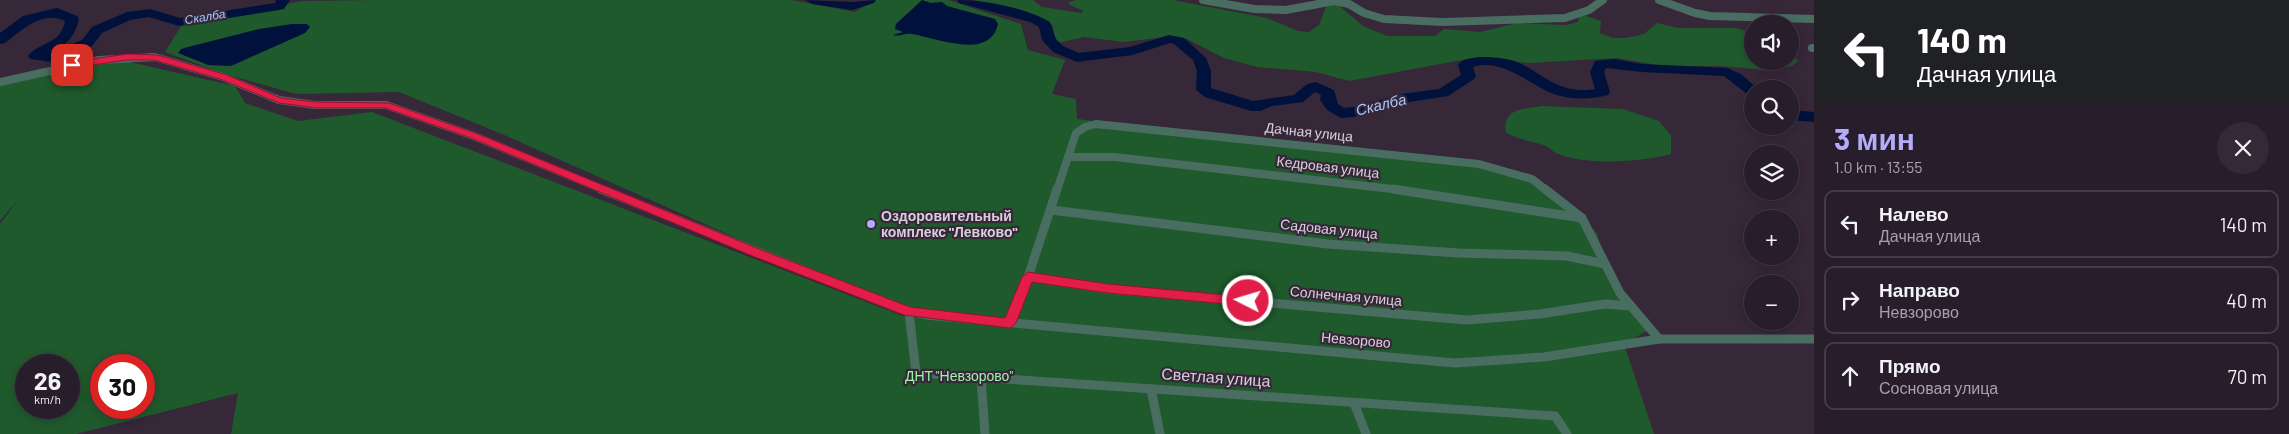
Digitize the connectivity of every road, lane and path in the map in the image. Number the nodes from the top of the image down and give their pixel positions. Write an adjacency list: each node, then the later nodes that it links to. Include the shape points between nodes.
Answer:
1 (1203, 0): 2 (street, via 1254,9 1286,10 1334,1 1349,4 1373,17 1443,22 1565,18 1589,10)
2 (1603, 0)
3 (1659, 0): 4 (street, via 1710,16)
4 (1814, 19)
5 (0, 82): 12 (street, Невзорово, via 99,60 155,57 231,80 279,100 316,105 386,105 474,136 754,252)
6 (1068, 157): 7 (street, Дачная улица); 8 (street, Кедровая улица, via 1115,157 1362,184); 8 (street, Дачная улица, via 1076,133 1096,124 1479,164 1532,180)
7 (1051, 210): 9 (street, Садовая улица, via 1328,244 1567,256); 10 (street, Дачная улица)
8 (1582, 218): 9 (street, Дачная улица)
9 (1606, 264): 11 (street, Дачная улица, via 1620,293)
10 (1028, 277): 11 (street, Солнечная улица, via 1108,289 1467,320 1605,304); 13 (street, Дачная улица)
11 (1631, 306): 14 (street, Дачная улица)
12 (909, 312): 13 (street, Невзорово); 16 (street, Светлая улица, via 916,373)
13 (1010, 323): 14 (street, Невзорово, via 1455,363 1544,357)
14 (1660, 339): 15 (street, Невзорово)
15 (1814, 339)
16 (981, 378): 17 (street, Светлая улица); 19 (street)
17 (1151, 389): 18 (street, Светлая улица); 20 (street)
18 (1354, 403): 21 (street); 22 (street, Светлая улица, via 1555,416)
19 (985, 434)
20 (1160, 434)
21 (1366, 434)
22 (1567, 434)

